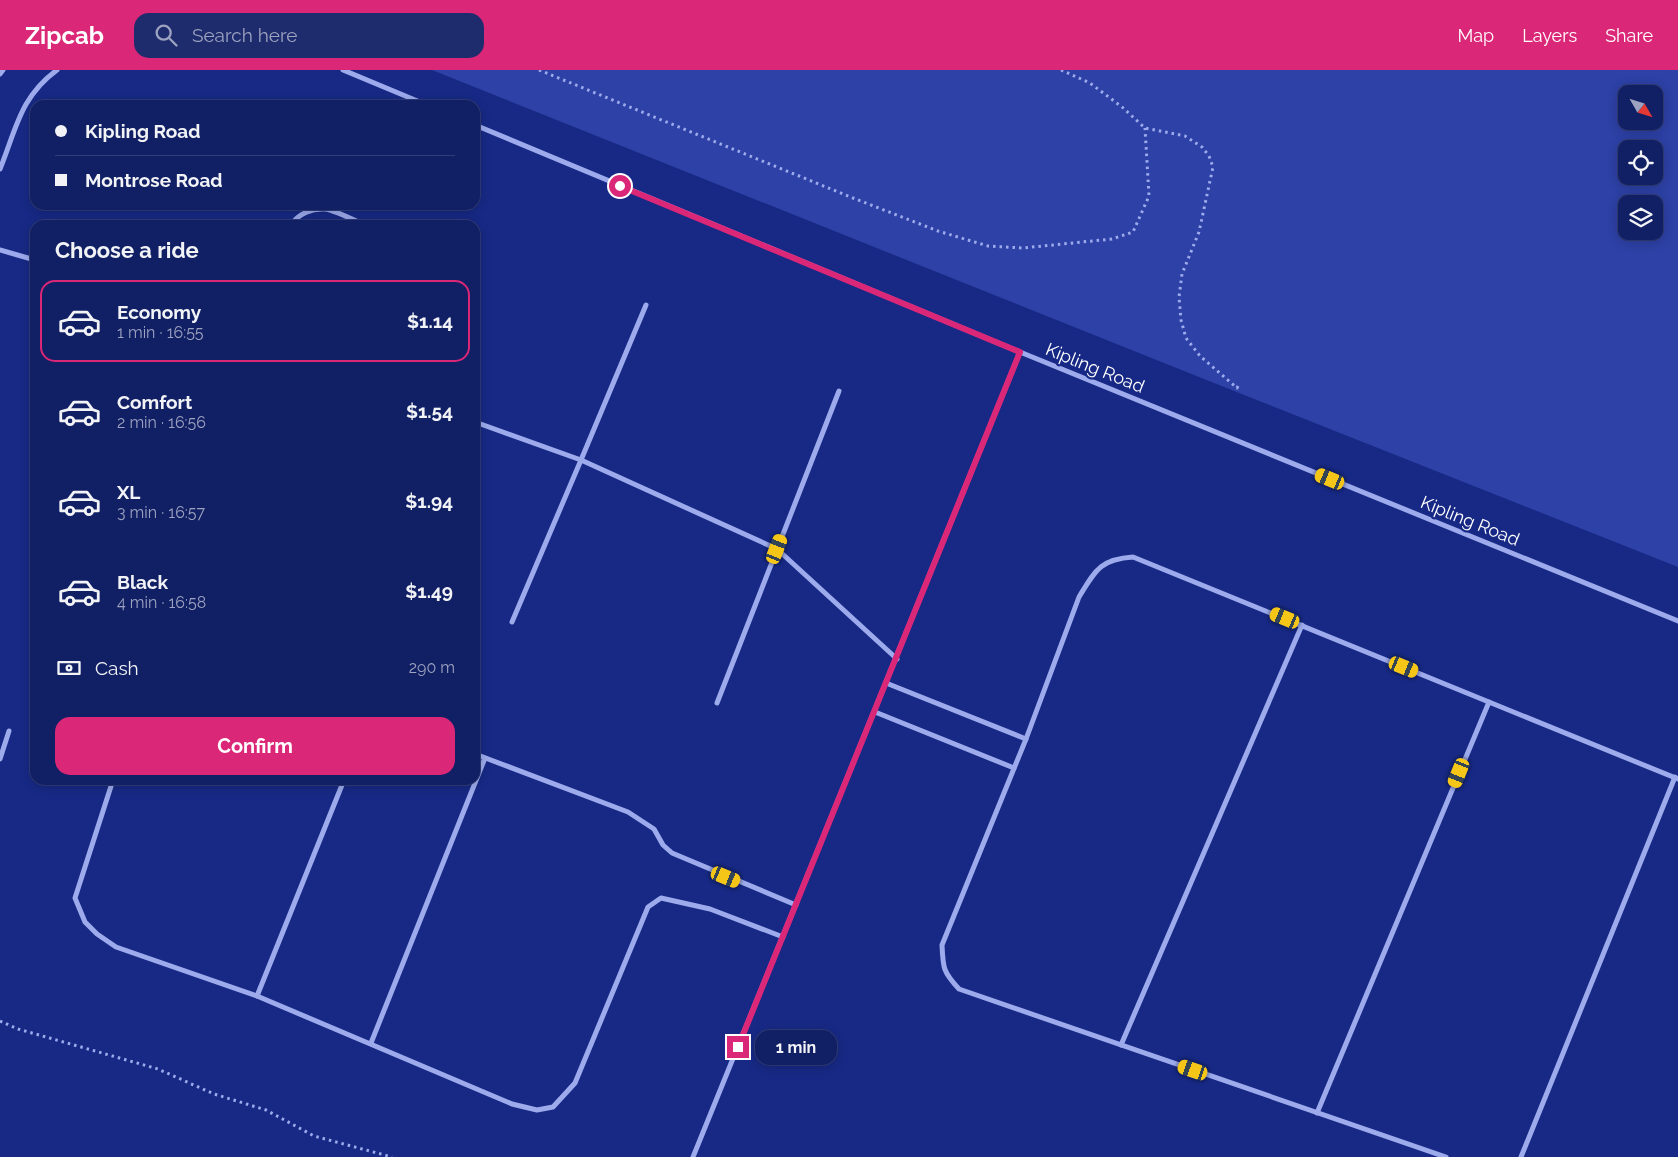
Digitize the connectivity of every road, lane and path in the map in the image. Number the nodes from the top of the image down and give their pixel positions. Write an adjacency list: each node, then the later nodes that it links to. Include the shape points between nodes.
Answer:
1 (3, 70): 6 (street)
2 (56, 70): 10 (street, via 24,106)
3 (343, 70): 7 (street)
4 (539, 70): 9 (path, via 879,208 988,246 1022,248 1112,239 1133,232 1149,196)
5 (1061, 70): 9 (path, via 1090,83)
6 (0, 74)
7 (415, 100)
8 (480, 127): 18 (street, Kipling Road)
9 (1145, 128): 19 (path, via 1184,136 1202,147 1213,167 1201,222 1182,274 1181,320 1186,338 1200,356)
10 (0, 169)
11 (316, 210): 13 (street, via 307,211)
12 (328, 210): 14 (street)
13 (294, 220)
14 (353, 220)
15 (0, 250): 16 (street)
16 (30, 259)
17 (646, 305): 22 (street)
18 (1020, 352): 24 (street, Kipling Road); 27 (street)
19 (1238, 386)
20 (839, 391): 23 (street)
21 (480, 424): 22 (street)
22 (581, 460): 23 (street); 25 (street)
23 (777, 549): 27 (street); 30 (street)
24 (1678, 621)
25 (512, 622)
26 (1302, 625): 29 (street); 33 (street, via 1133,557 1108,561 1097,569 1079,597); 48 (street)
27 (897, 659): 28 (street)
28 (886, 683): 31 (street); 33 (street)
29 (1489, 702): 39 (street); 49 (street)
30 (717, 704)
31 (875, 712): 37 (street); 43 (street)
32 (9, 731): 36 (street)
33 (1026, 739): 37 (street)
34 (480, 756): 35 (street)
35 (485, 758): 38 (street); 43 (street, via 628,812 654,829 672,853)
36 (0, 759)
37 (1014, 768): 48 (street, via 942,945 946,976 959,989)
38 (480, 770)
39 (1676, 778): 53 (street)
40 (111, 785): 45 (street, via 75,898 85,922 116,947)
41 (342, 785): 45 (street)
42 (474, 785): 47 (street)
43 (796, 905): 44 (street)
44 (783, 937): 47 (street, via 710,909 661,898 648,907 581,1071 575,1083 553,1107 537,1110 512,1104); 51 (street)
45 (257, 996): 47 (street)
46 (0, 1021): 50 (path, via 158,1069 214,1094 266,1110 314,1136)
47 (371, 1043)
48 (1121, 1045): 49 (street)
49 (1318, 1113): 52 (street)
50 (392, 1157)
51 (693, 1157)
52 (1446, 1157)
53 (1522, 1157)

